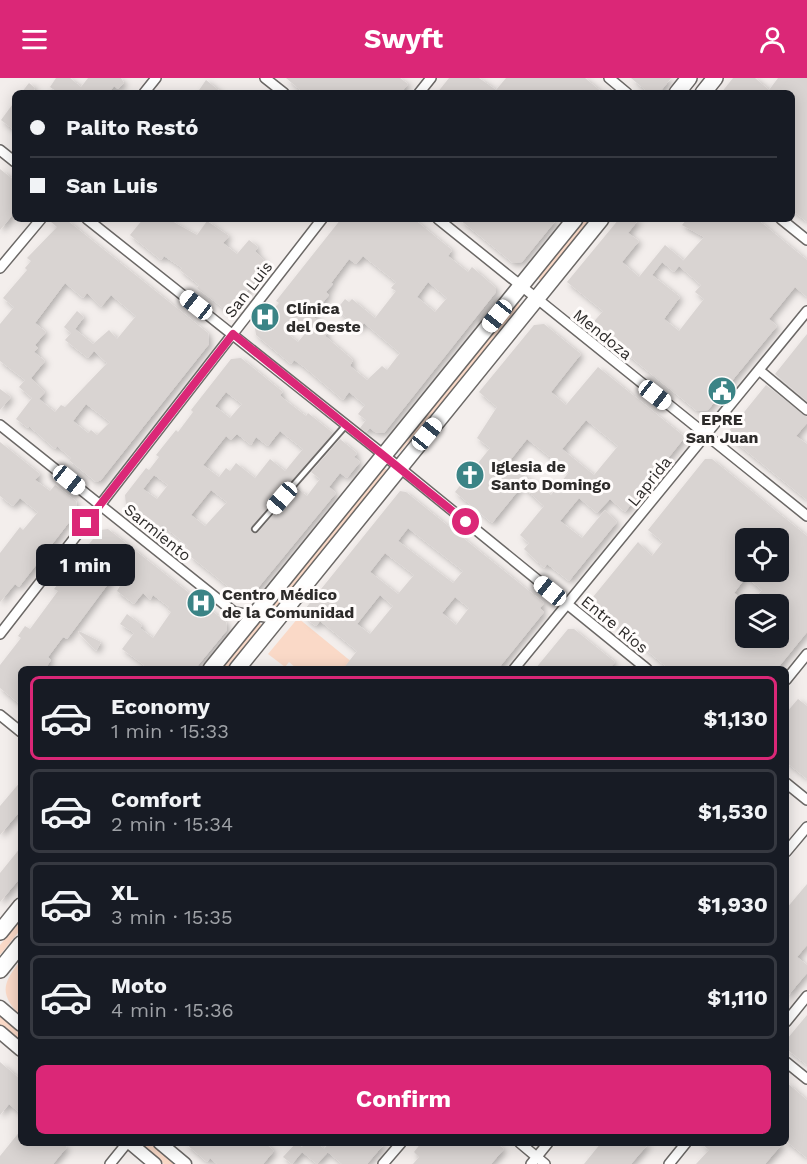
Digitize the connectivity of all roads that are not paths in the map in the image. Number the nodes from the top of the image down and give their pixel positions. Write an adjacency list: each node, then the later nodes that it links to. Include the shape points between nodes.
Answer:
1 (156, 78): 7 (street)
2 (265, 78): 8 (street)
3 (431, 78): 9 (street)
4 (609, 78): 10 (street)
5 (689, 78): 11 (main road)
6 (715, 78): 12 (main road)
7 (146, 90)
8 (280, 90)
9 (421, 90)
10 (623, 90)
11 (679, 90)
12 (705, 90)
13 (0, 150): 14 (street)
14 (12, 160)
15 (38, 222): 23 (street)
16 (91, 222): 27 (street, Entre Ríos)
17 (320, 222): 27 (street, San Luis)
18 (442, 222): 24 (street, Mendoza)
19 (573, 222): 24 (main road)
20 (599, 222): 25 (main road)
21 (785, 222): 22 (street)
22 (807, 240)
23 (0, 268)
24 (520, 287): 25 (street, Mendoza); 33 (main road)
25 (536, 300): 32 (street, Mendoza); 34 (main road)
26 (807, 311): 28 (street, Laprida)
27 (233, 334): 30 (street, Entre Ríos); 35 (street, San Luis)
28 (759, 370): 29 (street); 32 (street, Laprida)
29 (807, 410)
30 (346, 424): 33 (street, Entre Ríos); 37 (lane)
31 (0, 425): 35 (street, Sarmiento)
32 (706, 435): 36 (street, Mendoza); 38 (street, Laprida)
33 (384, 455): 34 (street, Entre Ríos); 39 (main road)
34 (400, 468): 38 (street, Entre Ríos); 40 (main road)
35 (100, 505): 39 (street, Sarmiento, via 234,612); 41 (street, San Luis)
36 (807, 516)
37 (255, 529)
38 (567, 604): 45 (street, Laprida); 46 (street, Entre Ríos)
39 (255, 616): 40 (street, Sarmiento); 43 (main road)
40 (277, 619): 44 (main road)
41 (0, 634)
42 (807, 654): 47 (street)
43 (213, 666)
44 (239, 666)
45 (516, 666)
46 (642, 666)
47 (789, 676)
48 (0, 715): 49 (street)
49 (18, 730)
50 (789, 785): 51 (street)
51 (807, 800)
52 (807, 826): 53 (street)
53 (789, 848)
54 (18, 910): 55 (main road)
55 (0, 932)
56 (18, 948): 57 (main road)
57 (0, 970)
58 (807, 996): 60 (street)
59 (0, 1007): 61 (street)
60 (789, 1018)
61 (18, 1022)
62 (0, 1032): 63 (street)
63 (18, 1047)
64 (789, 1064): 65 (street)
65 (807, 1079)
66 (126, 1146): 74 (street)
67 (133, 1146): 75 (street)
68 (164, 1146): 76 (street)
69 (398, 1146): 77 (street)
70 (522, 1146): 73 (street)
71 (545, 1146): 73 (street)
72 (684, 1146): 79 (street)
73 (533, 1160): 78 (street)
74 (110, 1164)
75 (155, 1164)
76 (185, 1164)
77 (383, 1164)
78 (545, 1164)
79 (669, 1164)

